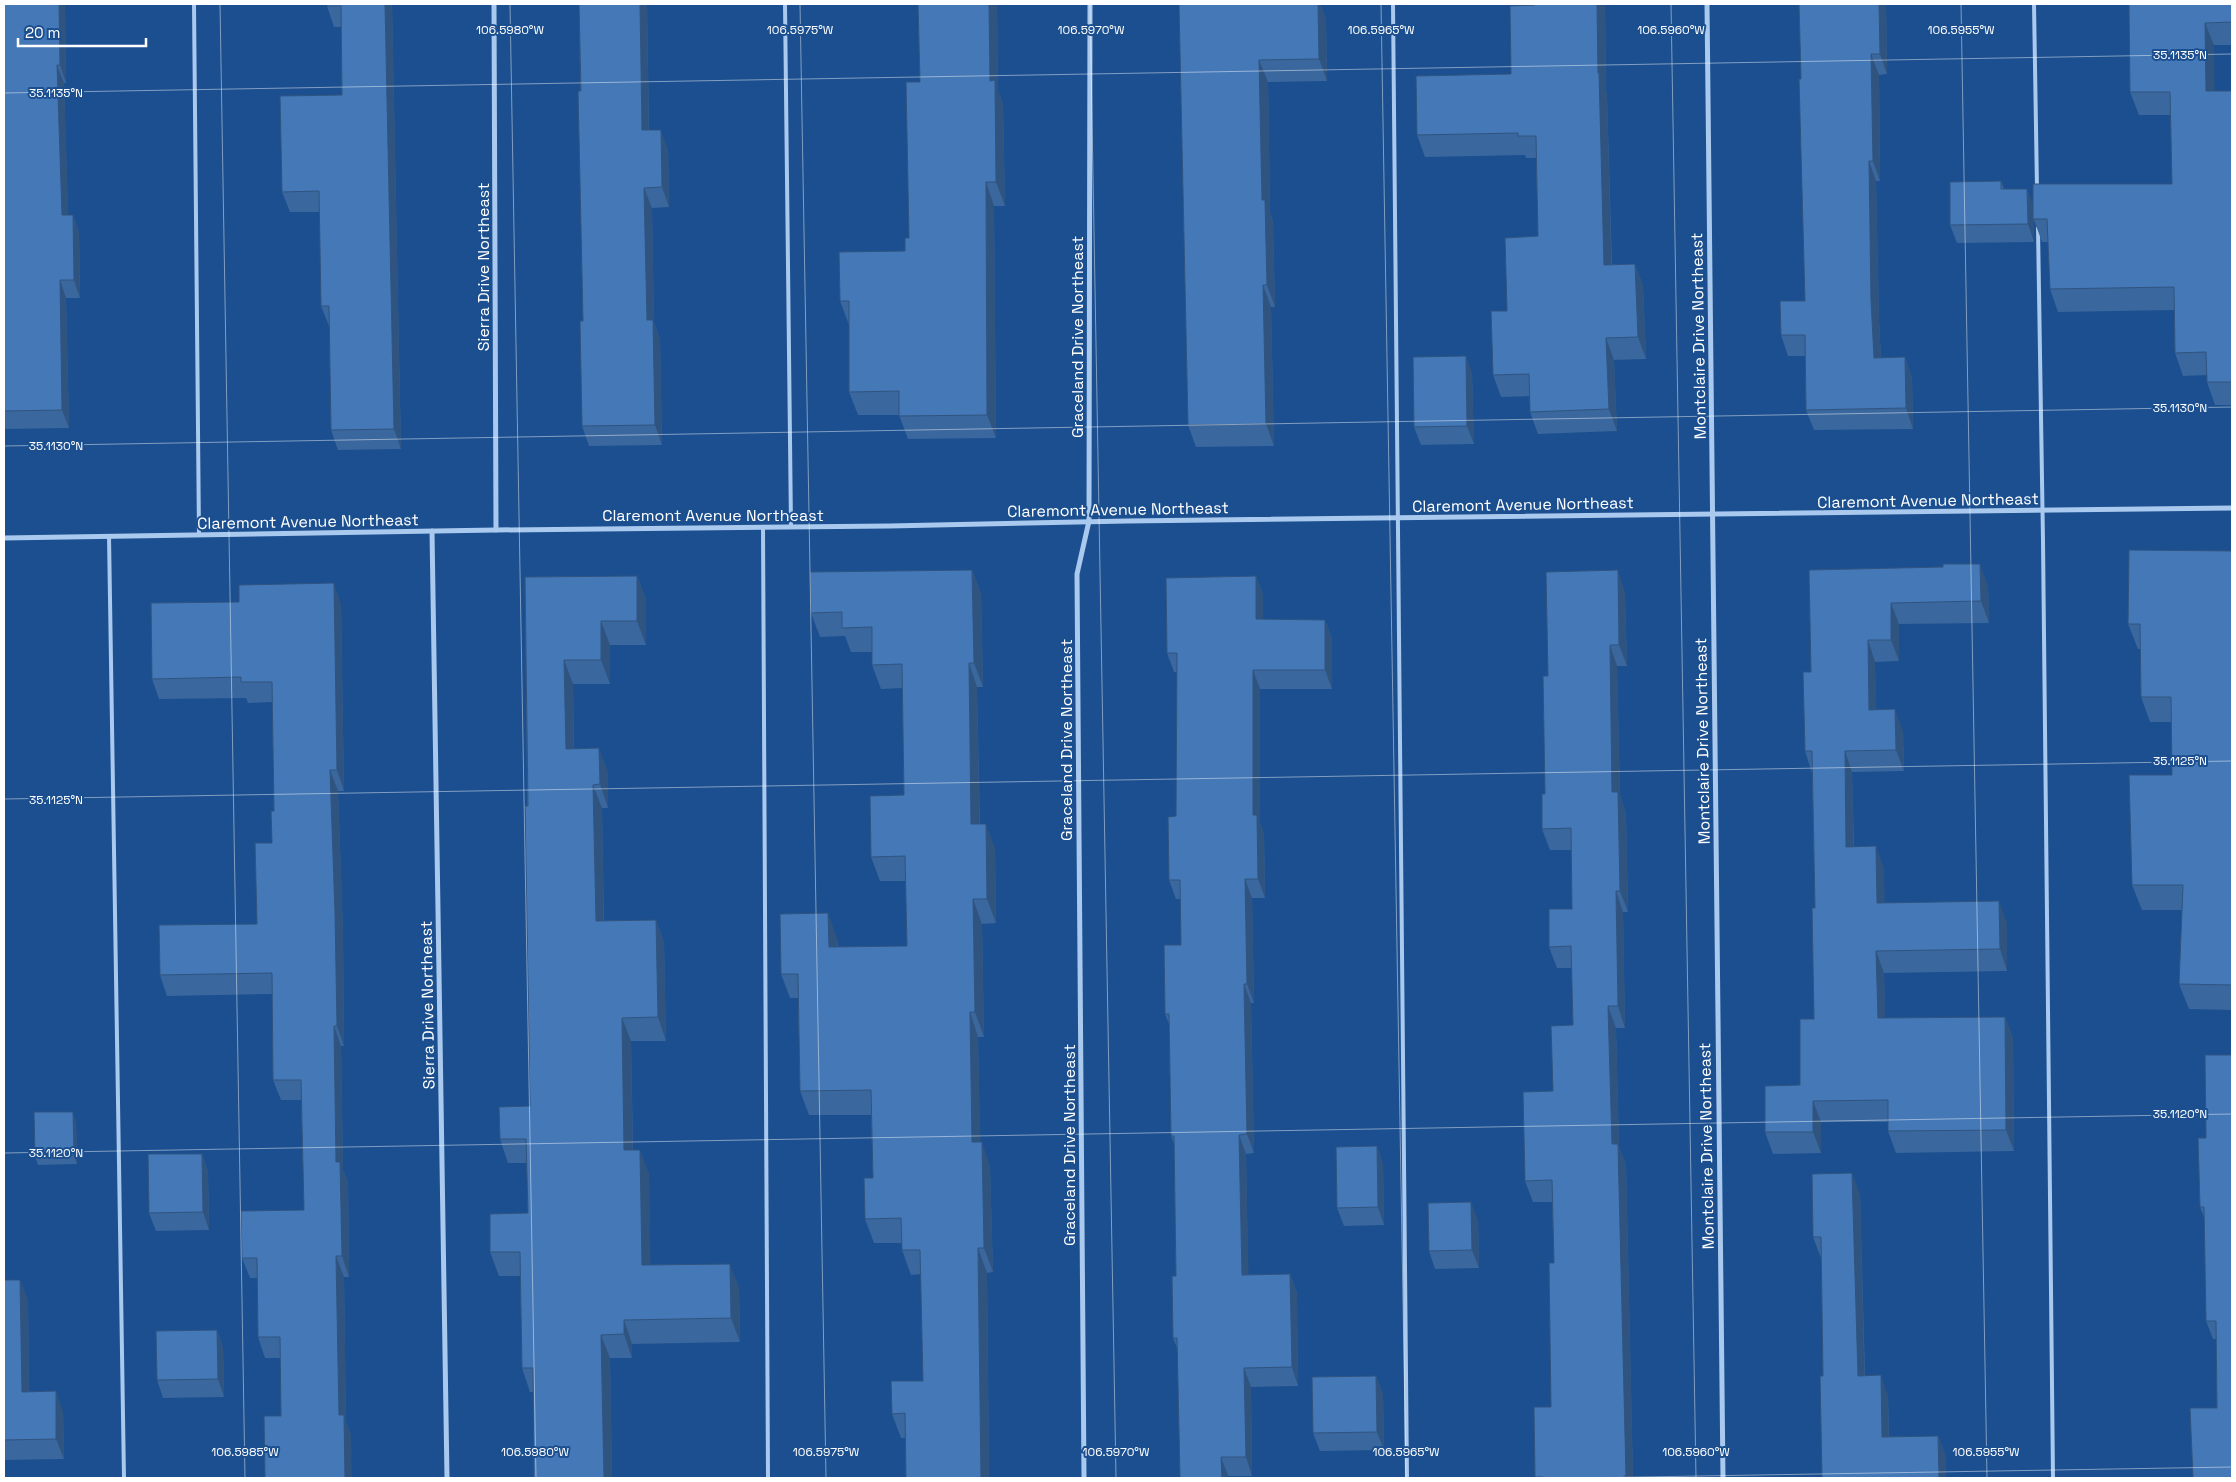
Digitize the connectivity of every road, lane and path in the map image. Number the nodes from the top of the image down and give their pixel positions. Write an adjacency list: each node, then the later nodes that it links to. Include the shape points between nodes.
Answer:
1 (194, 4): 19 (lane)
2 (494, 4): 17 (street, Sierra Drive Northeast)
3 (785, 4): 15 (lane)
4 (1090, 4): 14 (street, Graceland Drive Northeast)
5 (1394, 4): 13 (lane)
6 (1707, 4): 12 (street, Montclaire Drive Northeast)
7 (2034, 4): 8 (lane)
8 (2037, 190)
9 (2038, 219): 11 (lane)
10 (2232, 508): 11 (street, Claremont Avenue Northeast)
11 (2042, 511): 12 (street, Claremont Avenue Northeast); 28 (lane)
12 (1711, 515): 13 (street, Claremont Avenue Northeast); 27 (street, Montclaire Drive Northeast)
13 (1398, 518): 14 (street, Claremont Avenue Northeast); 26 (lane)
14 (1090, 521): 15 (street, Claremont Avenue Northeast); 25 (street, Graceland Drive Northeast, via 1077,574)
15 (791, 527): 16 (street, Claremont Avenue Northeast)
16 (763, 528): 17 (street, Claremont Avenue Northeast); 24 (lane)
17 (496, 530): 18 (street, Claremont Avenue Northeast)
18 (432, 531): 19 (street, Claremont Avenue Northeast); 23 (street, Sierra Drive Northeast)
19 (199, 535): 20 (street, Claremont Avenue Northeast)
20 (110, 536): 21 (street, Claremont Avenue Northeast); 22 (lane)
21 (4, 538)
22 (124, 1478)
23 (447, 1478)
24 (768, 1478)
25 (1084, 1478)
26 (1407, 1478)
27 (1722, 1478)
28 (2053, 1478)

